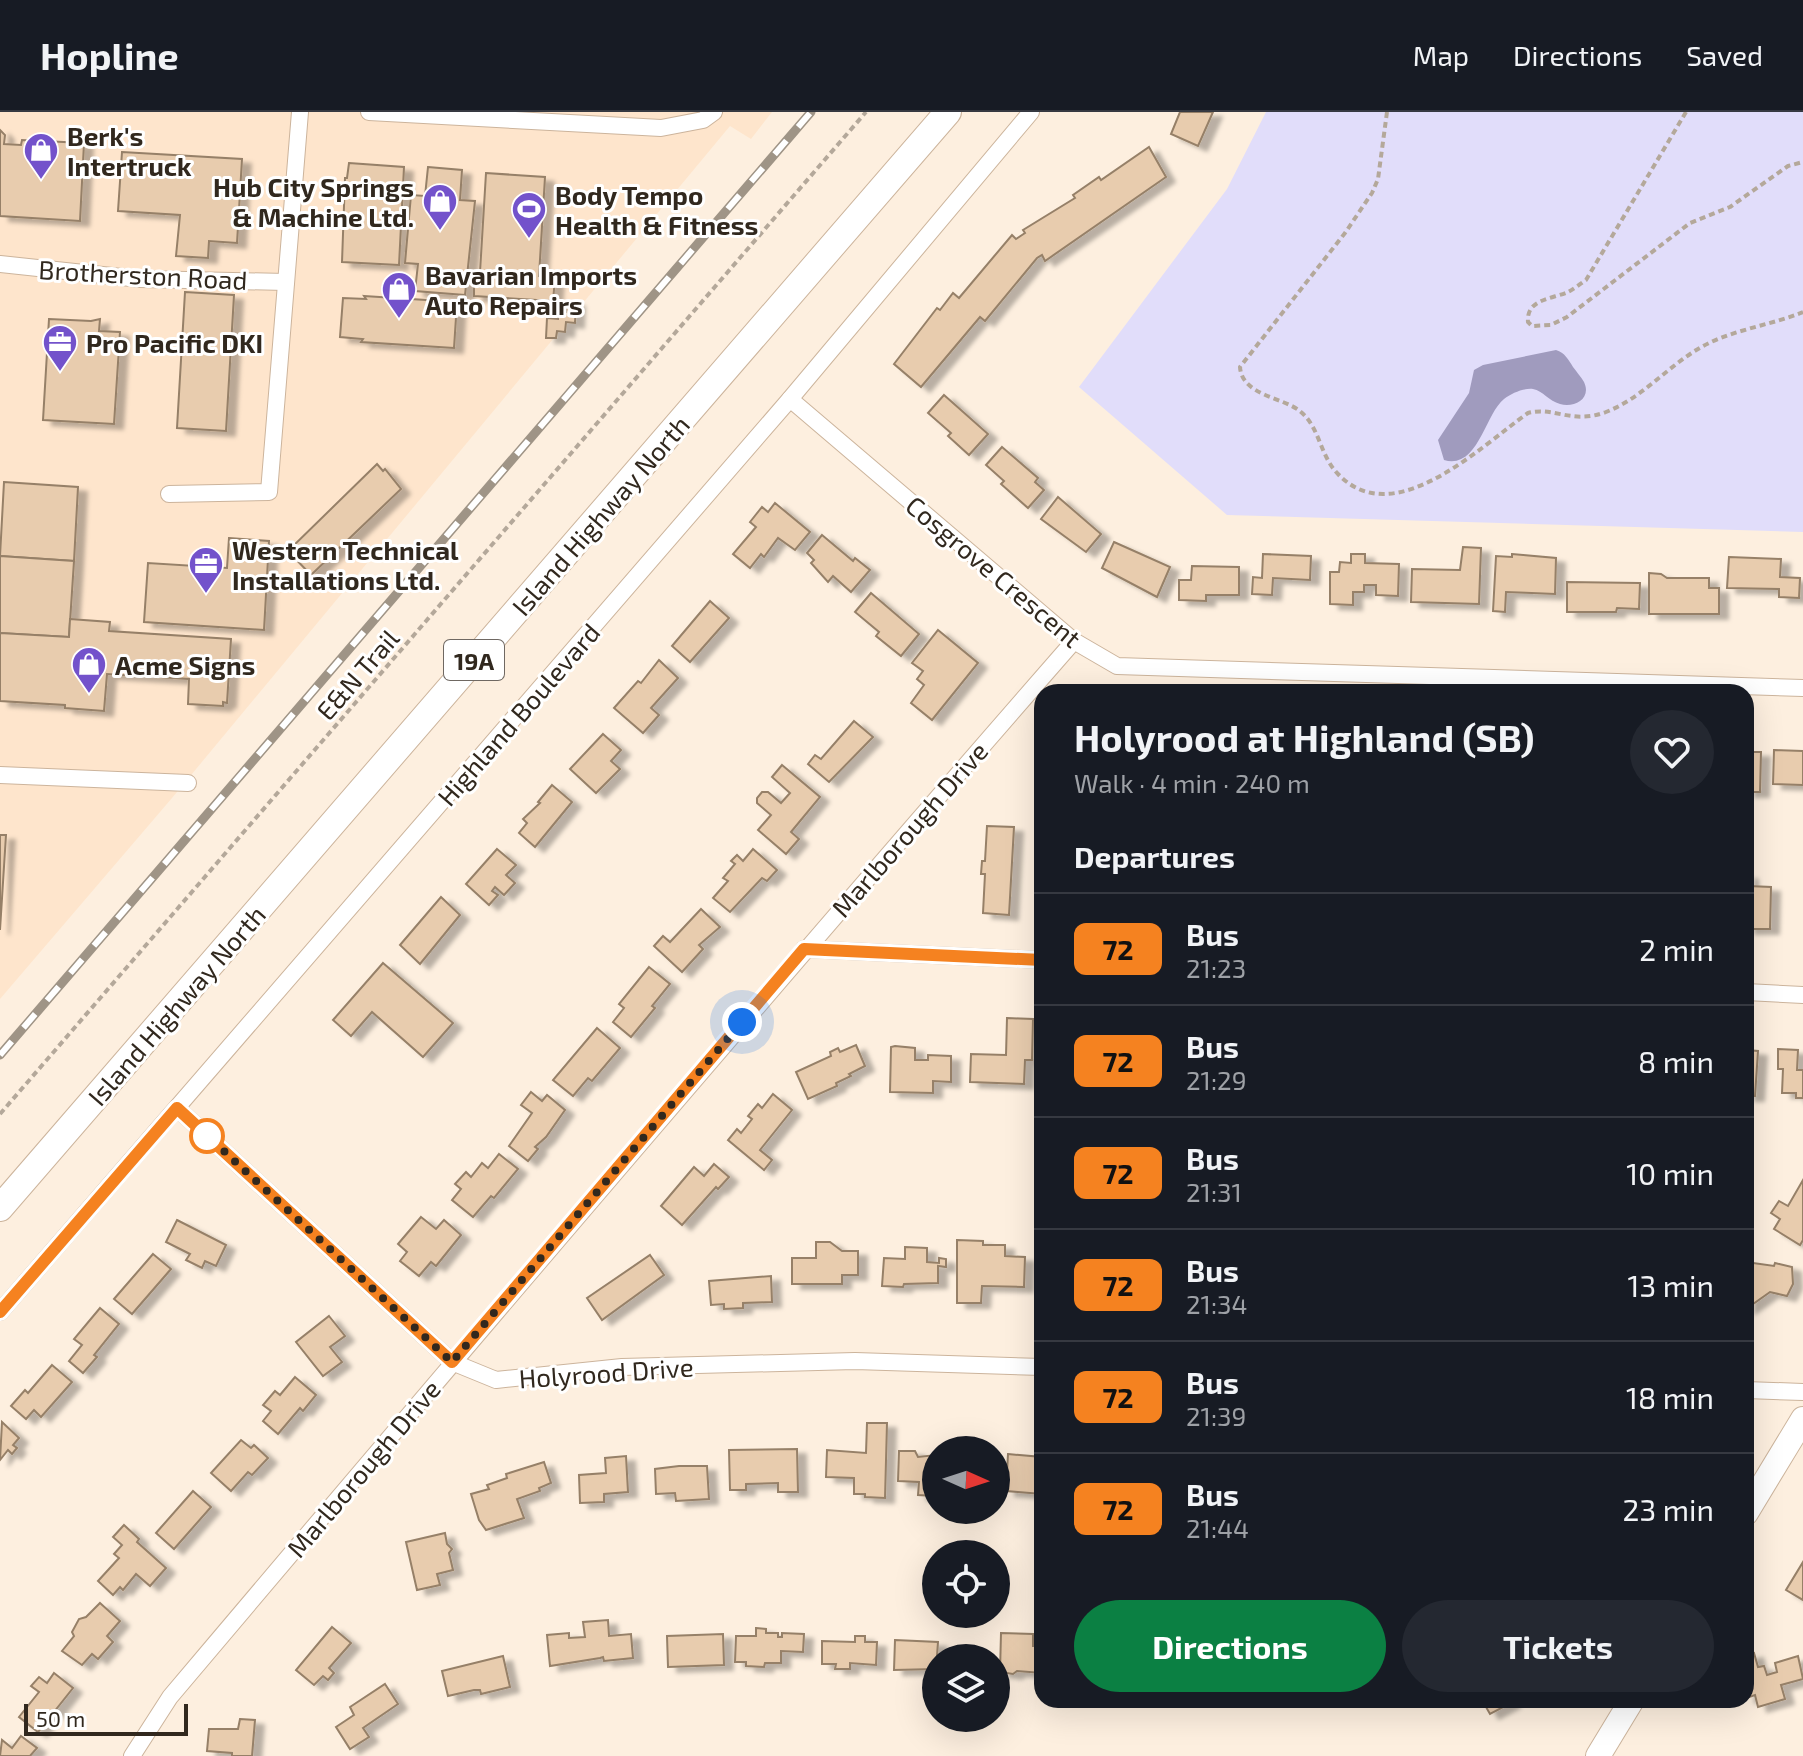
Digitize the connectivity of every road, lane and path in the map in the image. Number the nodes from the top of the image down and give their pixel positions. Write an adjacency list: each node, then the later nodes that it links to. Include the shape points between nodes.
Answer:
1 (300, 112): 11 (street)
2 (369, 112): 3 (street, via 661,128 703,120)
3 (714, 112)
4 (866, 112): 28 (path, E&N Trail)
5 (948, 112): 29 (main road, Island Highway North / 19A)
6 (1031, 112): 13 (street, Highland Boulevard)
7 (1387, 112): 12 (path, via 1372,193 1240,367 1248,383 1299,409 1335,472 1360,491 1396,493 1456,469 1528,413 1578,418 1607,412 1652,386 1700,348)
8 (1686, 112): 9 (path, via 1586,280 1533,305 1527,316 1532,326 1567,317 1690,223 1730,207 1788,166)
9 (1803, 162)
10 (0, 264): 11 (street, Brotherston Road, via 140,279)
11 (286, 282): 14 (street, via 269,492)
12 (1803, 312)
13 (790, 399): 15 (street, Cosgrove Crescent); 27 (street, Highland Boulevard)
14 (169, 494)
15 (1074, 641): 16 (street, Marlborough Drive); 17 (street, Cosgrove Crescent, via 1117,666)
16 (1036, 684)
17 (1678, 684)
18 (1754, 686): 20 (street, Cosgrove Crescent)
19 (1034, 687): 23 (street, Marlborough Drive)
20 (1803, 688)
21 (0, 775): 22 (street)
22 (188, 783)
23 (804, 949): 24 (street); 31 (street, Marlborough Drive)
24 (1034, 960)
25 (1754, 992): 26 (street)
26 (1803, 995)
27 (177, 1108): 30 (street, Highland Boulevard); 31 (street, Holyrood Drive)
28 (0, 1114)
29 (0, 1208)
30 (0, 1312)
31 (452, 1362): 32 (street, Holyrood Drive, via 496,1380 622,1367 855,1361); 38 (street, Marlborough Drive, via 170,1697)
32 (1034, 1367)
33 (1754, 1390): 34 (street)
34 (1803, 1392)
35 (1803, 1419): 36 (street)
36 (1754, 1500)
37 (1627, 1708): 39 (street)
38 (132, 1756)
39 (1598, 1756)

